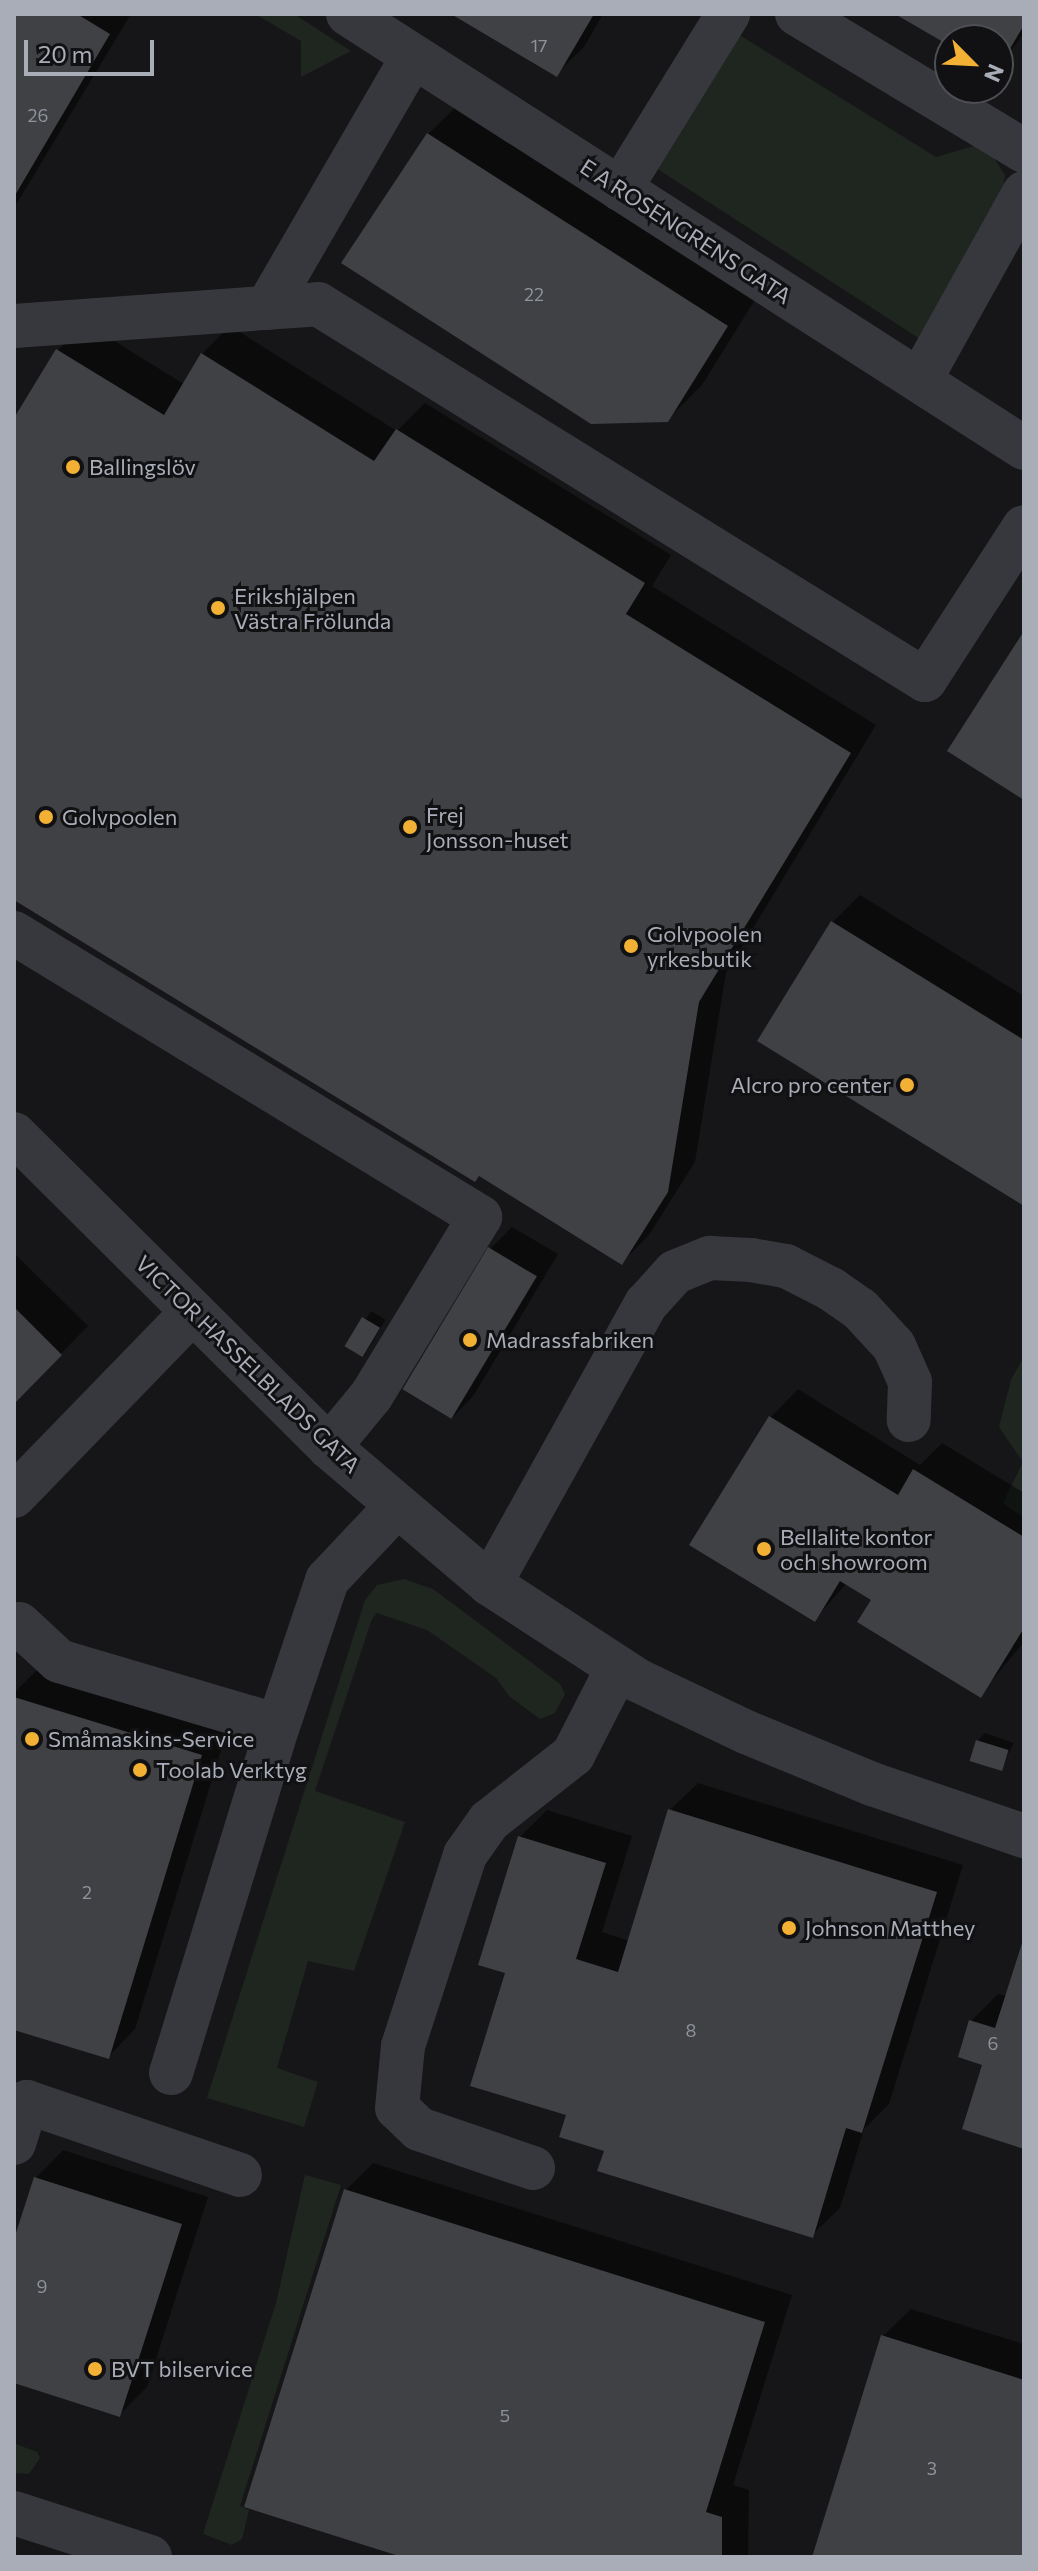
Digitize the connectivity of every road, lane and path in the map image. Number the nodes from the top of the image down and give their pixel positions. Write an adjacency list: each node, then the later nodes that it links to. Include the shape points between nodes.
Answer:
1 (348, 14): 4 (street, E A ROSENGRENS GATA)
2 (728, 14): 6 (street)
3 (797, 14): 5 (street)
4 (413, 56): 6 (street, E A ROSENGRENS GATA); 8 (street)
5 (1024, 151)
6 (620, 189): 10 (street, E A ROSENGRENS GATA)
7 (1024, 193): 10 (street)
8 (267, 308): 9 (street); 12 (street, via 318,304 925,680)
9 (14, 326)
10 (920, 380): 11 (street, E A ROSENGRENS GATA)
11 (1024, 448)
12 (1024, 527)
13 (14, 933): 17 (street, via 480,1217 371,1396)
14 (14, 1134): 15 (street, VICTOR HASSELBLADS GATA)
15 (193, 1311): 17 (street, VICTOR HASSELBLADS GATA); 18 (street)
16 (909, 1420): 20 (street, via 910,1382 894,1346 860,1309 786,1266 710,1258 675,1272 646,1304)
17 (329, 1447): 19 (street, VICTOR HASSELBLADS GATA)
18 (14, 1496)
19 (396, 1507): 20 (street, VICTOR HASSELBLADS GATA); 23 (street, via 327,1580)
20 (490, 1584): 22 (street, VICTOR HASSELBLADS GATA)
21 (19, 1624): 23 (street, via 59,1661)
22 (617, 1669): 24 (street, VICTOR HASSELBLADS GATA, via 760,1738); 28 (street, via 573,1755 489,1821 465,1855 403,2046 397,2108 408,2119 419,2129)
23 (278, 1726): 25 (street)
24 (1024, 1836)
25 (171, 2073)
26 (21, 2097): 27 (street); 29 (street)
27 (14, 2143)
28 (533, 2168)
29 (240, 2175)
30 (14, 2513): 31 (street)
31 (150, 2557)

